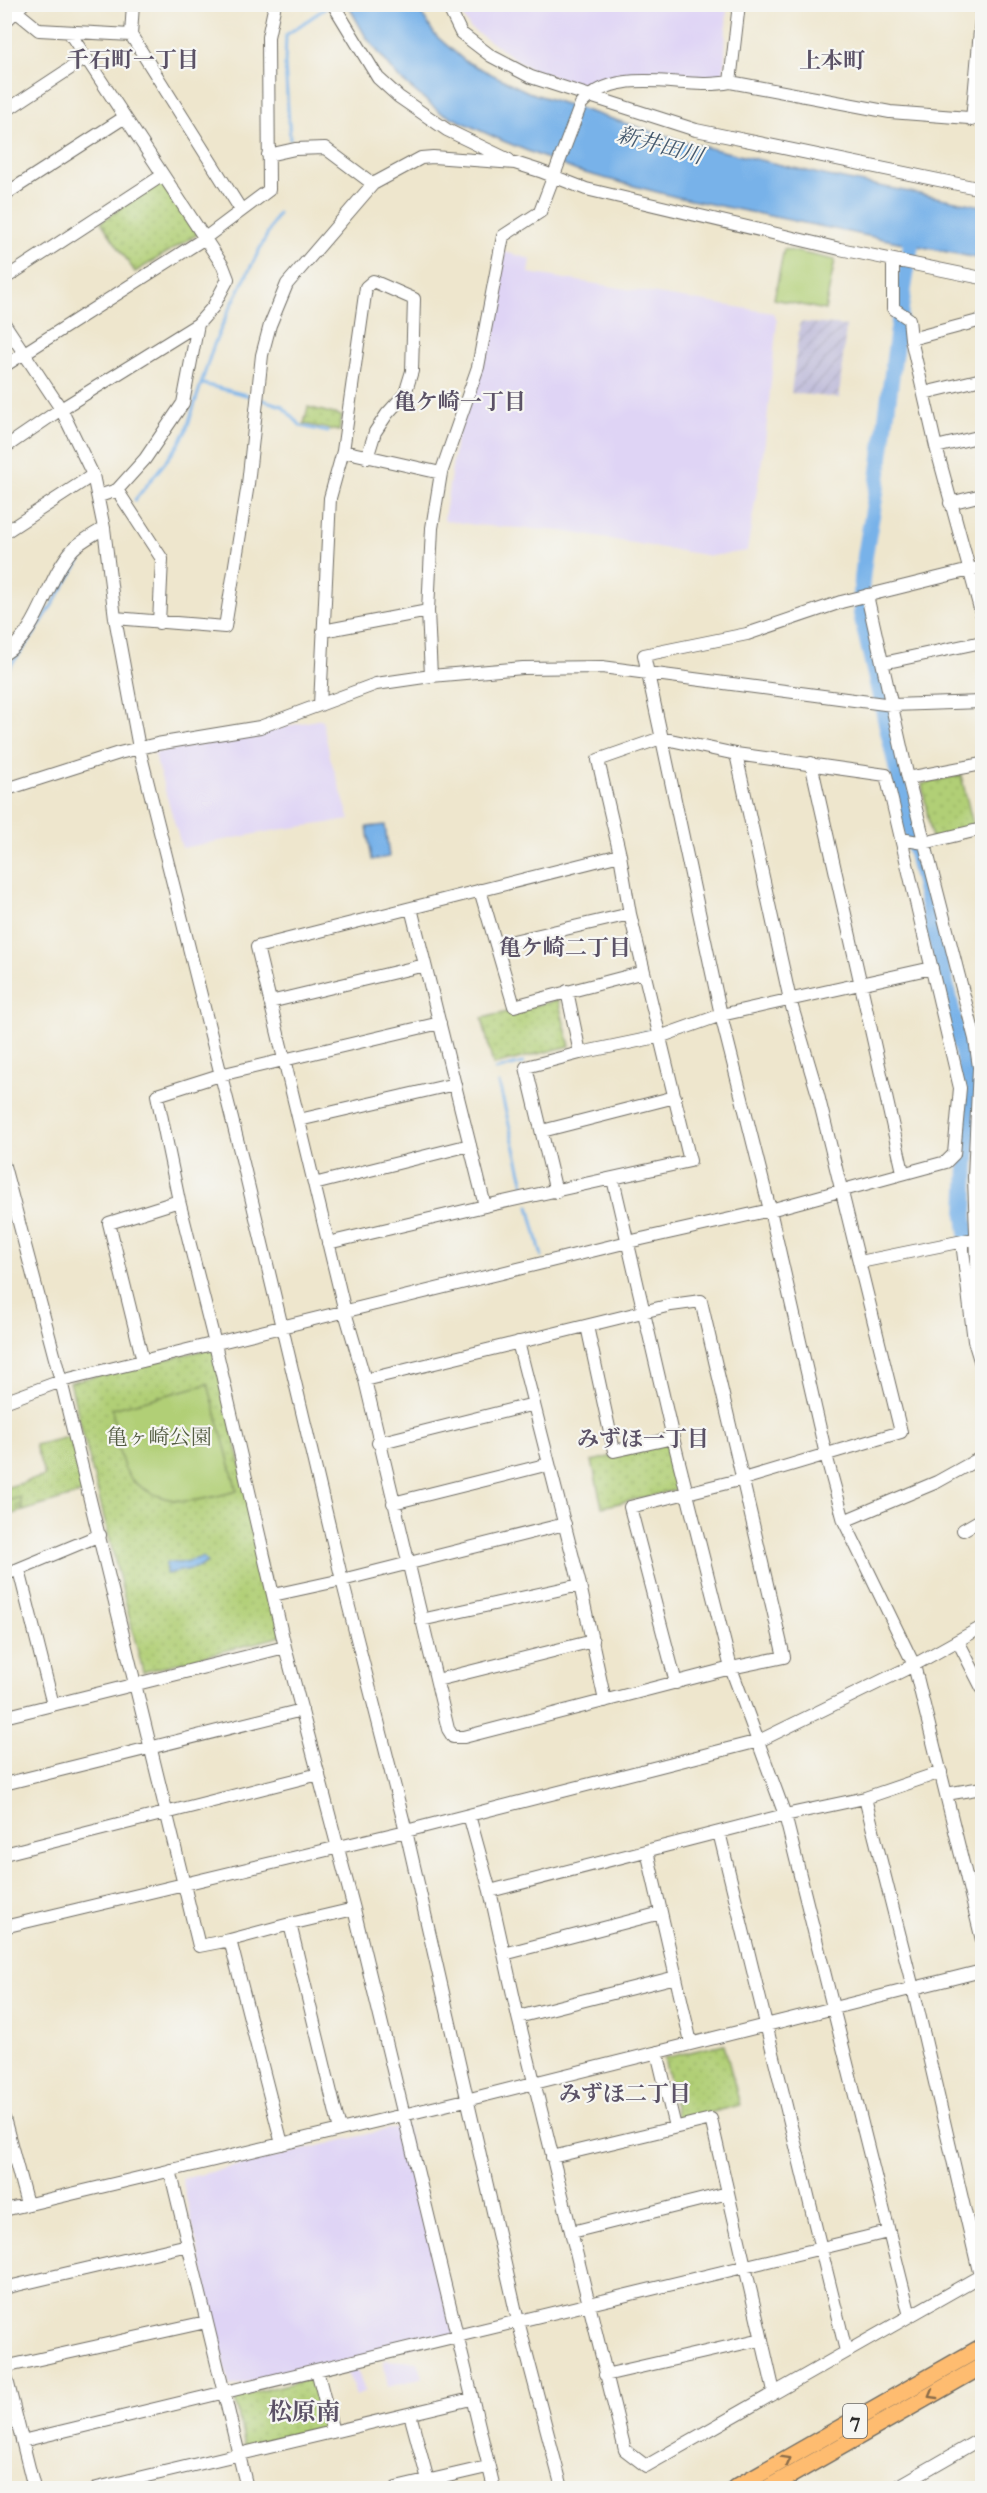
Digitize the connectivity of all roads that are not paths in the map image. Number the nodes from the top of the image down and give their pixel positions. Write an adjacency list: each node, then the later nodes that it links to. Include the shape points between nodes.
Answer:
1 (133, 4): 10 (street)
2 (275, 4): 17 (street, via 268,37)
3 (447, 4): 13 (street, via 461,33 491,56)
4 (740, 4): 12 (street)
5 (15, 7): 8 (street); 9 (street, via 39,30)
6 (333, 7): 18 (street, via 378,78 399,97 447,130)
7 (982, 8): 16 (street)
8 (4, 23)
9 (69, 32): 10 (street); 11 (street)
10 (131, 35): 24 (street)
11 (86, 58): 14 (street); 15 (street)
12 (730, 82): 13 (street, via 714,85 652,80 600,87); 16 (street, via 870,109)
13 (585, 99): 19 (street); 22 (street, via 696,130)
14 (4, 112)
15 (125, 117): 20 (street); 23 (street)
16 (977, 120)
17 (268, 155): 21 (street, via 325,148); 24 (street, via 269,190)
18 (515, 163): 19 (street); 21 (street, via 421,158)
19 (556, 171): 26 (street, via 586,189); 43 (street, via 540,212 504,236 478,367)
20 (163, 175): 25 (street); 28 (street)
21 (373, 184): 56 (street, via 287,284 270,325 262,355 248,484 225,627)
22 (982, 189)
23 (4, 195)
24 (241, 210): 25 (street)
25 (205, 238): 31 (street, via 228,279 213,307); 33 (street)
26 (893, 261): 27 (street); 32 (street, via 892,308 909,319)
27 (982, 278)
28 (4, 279)
29 (982, 320): 32 (street)
30 (4, 323): 33 (street)
31 (198, 324): 37 (street); 45 (street, via 183,403 145,459)
32 (911, 339): 36 (street)
33 (24, 354): 34 (street); 37 (street)
34 (4, 366)
35 (982, 379): 36 (street)
36 (924, 393): 39 (street)
37 (62, 409): 40 (street); 44 (street)
38 (982, 436): 39 (street)
39 (936, 447): 48 (street)
40 (4, 448)
41 (343, 452): 42 (street); 42 (street, via 366,287 373,281 414,299 412,370 405,394 375,432); 57 (street, via 330,498)
42 (367, 458): 43 (street)
43 (441, 473): 53 (street, via 432,528)
44 (93, 475): 47 (street); 50 (street)
45 (117, 490): 47 (street); 56 (street, via 162,559)
46 (982, 495): 48 (street)
47 (99, 496): 49 (street)
48 (950, 503): 51 (street)
49 (104, 528): 55 (street); 59 (street, via 74,548 22,639)
50 (4, 532)
51 (977, 568): 52 (street); 54 (street)
52 (867, 595): 60 (street); 61 (street, via 747,634 644,655)
53 (428, 611): 57 (street); 62 (street)
54 (982, 616)
55 (115, 618): 56 (street); 67 (street)
56 (159, 623)
57 (323, 631): 64 (street)
58 (982, 642): 60 (street)
59 (4, 654)
60 (883, 663): 65 (street)
61 (649, 673): 62 (street, via 602,667 523,668); 65 (street); 66 (street)
62 (431, 676): 64 (street, via 376,684)
63 (982, 702): 65 (street)
64 (320, 705): 67 (street, via 260,727)
65 (892, 705): 71 (street)
66 (661, 738): 68 (street); 76 (street, via 598,760); 88 (street)
67 (139, 748): 72 (street); 94 (street)
68 (736, 754): 69 (street); 86 (street)
69 (811, 763): 74 (street, via 886,775); 84 (street)
70 (982, 764): 71 (street)
71 (908, 778): 75 (street)
72 (4, 790)
73 (982, 831): 75 (street)
74 (902, 839): 75 (street); 82 (street)
75 (924, 843): 91 (street)
76 (620, 855): 77 (street); 79 (street)
77 (480, 890): 78 (street); 80 (street)
78 (411, 908): 81 (street); 87 (street, via 257,947)
79 (630, 914): 80 (street); 83 (street)
80 (496, 945): 85 (street, via 514,1006)
81 (425, 965): 87 (street); 89 (street)
82 (932, 968): 84 (street); 101 (street, via 960,1088 954,1154 946,1162)
83 (644, 972): 85 (street); 90 (street)
84 (862, 985): 86 (street); 101 (street)
85 (567, 991): 92 (street)
86 (790, 1000): 88 (street); 104 (street)
87 (270, 1002): 93 (street)
88 (721, 1015): 90 (street); 108 (street)
89 (440, 1023): 93 (street); 95 (street)
90 (662, 1036): 92 (street); 96 (street)
91 (979, 1038): 109 (street, via 974,1177)
92 (580, 1053): 98 (street, via 526,1067)
93 (284, 1059): 94 (street); 97 (street)
94 (220, 1075): 106 (street, via 157,1095); 118 (street)
95 (455, 1084): 97 (street); 99 (street)
96 (675, 1097): 98 (street); 102 (street, via 690,1161)
97 (299, 1120): 103 (street)
98 (542, 1131): 105 (street)
99 (470, 1145): 103 (street); 107 (street)
100 (4, 1166): 124 (street)
101 (903, 1172): 104 (street)
102 (613, 1179): 105 (street); 110 (street)
103 (314, 1184): 112 (street)
104 (841, 1190): 108 (street); 113 (street)
105 (556, 1192): 107 (street)
106 (179, 1201): 120 (street); 121 (street, via 109,1223)
107 (485, 1206): 112 (street)
108 (770, 1210): 110 (street); 129 (street)
109 (980, 1237): 111 (street); 116 (street, via 978,1288)
110 (628, 1242): 114 (street); 115 (street)
111 (962, 1242): 113 (street); 122 (street, via 974,1341)
112 (328, 1243): 114 (street)
113 (860, 1262): 129 (street, via 901,1432)
114 (345, 1312): 118 (street); 123 (street)
115 (644, 1313): 117 (street); 127 (street); 132 (street, via 701,1300)
116 (982, 1321)
117 (587, 1326): 119 (street); 127 (street, via 614,1451)
118 (283, 1327): 120 (street); 143 (street)
119 (518, 1342): 123 (street); 126 (street)
120 (215, 1344): 121 (street); 145 (street)
121 (143, 1361): 124 (street)
122 (982, 1367)
123 (365, 1380): 128 (street)
124 (62, 1381): 125 (street); 139 (street)
125 (4, 1402)
126 (534, 1404): 128 (street); 131 (street)
127 (673, 1438): 133 (street)
128 (378, 1443): 134 (street)
129 (826, 1455): 132 (street); 136 (street)
130 (982, 1457): 136 (street, via 937,1482)
131 (549, 1464): 134 (street); 137 (street)
132 (743, 1479): 133 (street); 152 (street, via 784,1658)
133 (686, 1492): 152 (street); 154 (street, via 630,1507)
134 (393, 1503): 140 (street)
135 (982, 1519): 138 (street)
136 (844, 1521): 151 (street)
137 (565, 1524): 140 (street); 144 (street)
138 (963, 1530)
139 (100, 1535): 141 (street); 155 (street)
140 (409, 1563): 143 (street); 146 (street)
141 (19, 1570): 142 (street); 158 (street)
142 (4, 1575)
143 (342, 1580): 145 (street); 172 (street)
144 (580, 1585): 146 (street); 148 (street)
145 (273, 1595): 150 (street)
146 (421, 1620): 153 (street)
147 (982, 1627): 149 (street)
148 (592, 1641): 153 (street); 157 (street)
149 (958, 1641): 151 (street); 156 (street)
150 (285, 1647): 155 (street); 159 (street)
151 (914, 1665): 161 (street); 163 (street)
152 (731, 1668): 154 (street); 161 (street)
153 (437, 1680): 157 (street, via 453,1737)
154 (676, 1683): 157 (street)
155 (137, 1684): 158 (street); 162 (street)
156 (982, 1688)
157 (605, 1701)
158 (53, 1705): 160 (street)
159 (302, 1710): 162 (street); 164 (street)
160 (4, 1716)
161 (759, 1741): 170 (street); 171 (street)
162 (152, 1747): 165 (street); 169 (street)
163 (940, 1772): 167 (street); 168 (street)
164 (319, 1774): 169 (street); 174 (street)
165 (4, 1784)
166 (982, 1788): 167 (street)
167 (946, 1794): 184 (street)
168 (865, 1798): 171 (street); 188 (street)
169 (167, 1812): 176 (street); 177 (street)
170 (469, 1815): 172 (street); 178 (street)
171 (785, 1815): 173 (street); 189 (street)
172 (406, 1831): 174 (street); 195 (street)
173 (719, 1832): 175 (street); 191 (street)
174 (339, 1847): 177 (street); 179 (street)
175 (647, 1851): 178 (street); 180 (street)
176 (4, 1854)
177 (184, 1884): 182 (street); 183 (street, via 199,1946)
178 (490, 1891): 185 (street)
179 (354, 1909): 181 (street); 196 (street)
180 (661, 1913): 185 (street); 187 (street)
181 (290, 1924): 183 (street); 199 (street)
182 (4, 1927)
183 (230, 1940): 200 (street)
184 (982, 1940)
185 (504, 1953): 190 (street)
186 (982, 1971): 188 (street)
187 (676, 1977): 190 (street); 192 (street)
188 (913, 1988): 189 (street); 208 (street)
189 (833, 2008): 191 (street); 207 (street)
190 (518, 2017): 194 (street)
191 (765, 2025): 192 (street); 210 (street)
192 (692, 2043): 193 (street)
193 (657, 2052): 194 (street); 198 (street)
194 (534, 2082): 195 (street); 201 (street)
195 (466, 2100): 196 (street); 216 (street)
196 (403, 2115): 199 (street); 217 (street)
197 (4, 2118): 204 (street)
198 (675, 2127): 201 (street); 203 (street, via 711,2119)
199 (340, 2130): 200 (street)
200 (282, 2144): 202 (street)
201 (552, 2157): 206 (street)
202 (170, 2170): 204 (street); 209 (street)
203 (728, 2193): 206 (street); 211 (street)
204 (27, 2204): 205 (street)
205 (4, 2210)
206 (572, 2232): 213 (street)
207 (888, 2232): 210 (street); 214 (street)
208 (977, 2240): 214 (street, via 980,2276)
209 (188, 2245): 212 (street); 215 (street)
210 (820, 2249): 211 (street); 220 (street)
211 (746, 2266): 213 (street); 218 (street)
212 (4, 2288)
213 (588, 2305): 216 (street); 224 (street)
214 (910, 2316): 220 (street)
215 (206, 2322): 222 (street); 226 (street)
216 (518, 2322): 217 (street); 240 (street)
217 (456, 2337): 223 (street); 227 (street)
218 (762, 2339): 224 (street); 225 (street)
219 (982, 2347): 241 (highway, 7, one-way to 219)
220 (846, 2351): 225 (street)
221 (982, 2366): 242 (highway, 7, one-way to 242)
222 (4, 2367): 231 (street)
223 (317, 2370): 226 (street); 229 (street)
224 (605, 2375): 225 (street, via 625,2450 646,2466)
225 (774, 2392)
226 (224, 2393): 231 (street); 232 (street)
227 (471, 2399): 228 (street); 233 (street)
228 (410, 2414): 229 (street); 234 (street)
229 (333, 2432): 232 (street)
230 (982, 2438): 243 (street)
231 (22, 2441): 235 (street)
232 (238, 2455): 236 (street); 237 (street)
233 (487, 2467): 234 (street); 239 (street)
234 (429, 2485): 238 (street)
235 (34, 2488)
236 (98, 2488)
237 (247, 2488)
238 (396, 2488)
239 (494, 2488)
240 (562, 2488)
241 (735, 2488)
242 (768, 2488)
243 (895, 2488)

